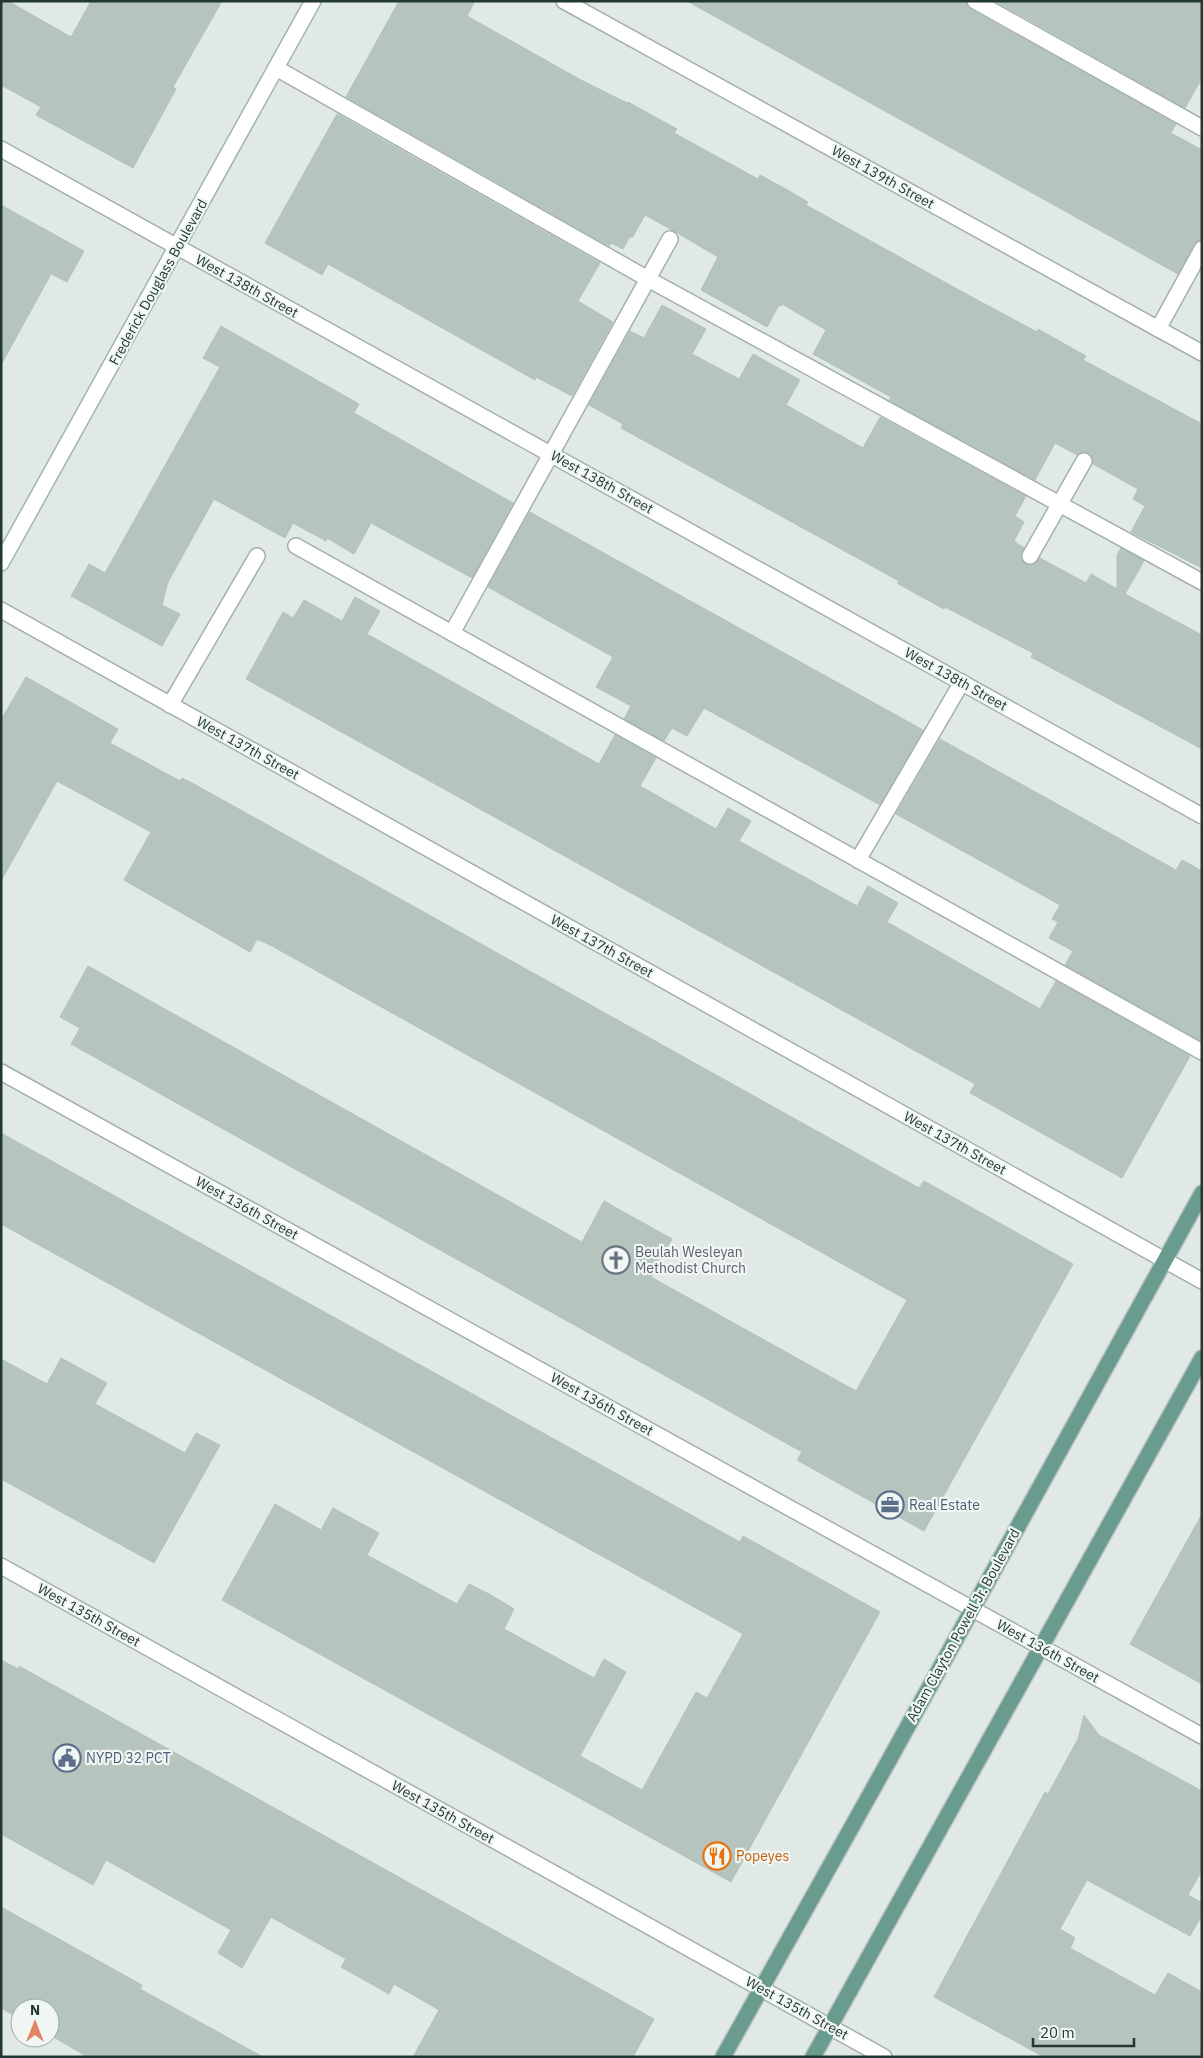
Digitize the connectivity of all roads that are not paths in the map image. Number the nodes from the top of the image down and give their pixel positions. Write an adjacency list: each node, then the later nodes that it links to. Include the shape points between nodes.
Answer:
1 (313, 1): 4 (street, Frederick Douglass Boulevard)
2 (564, 1): 11 (street, West 139th Street)
3 (975, 1): 5 (street)
4 (276, 68): 8 (street, Frederick Douglass Boulevard); 10 (street)
5 (1202, 128)
6 (2, 150): 8 (street, West 138th Street)
7 (670, 239): 10 (street)
8 (177, 247): 13 (street, West 138th Street); 19 (street, Frederick Douglass Boulevard)
9 (1202, 249): 11 (street)
10 (648, 279): 13 (street); 15 (street)
11 (1158, 329): 12 (street, West 139th Street)
12 (1202, 353)
13 (551, 454): 22 (street); 23 (street, West 138th Street)
14 (1084, 461): 15 (street)
15 (1060, 504): 18 (street); 20 (street)
16 (296, 546): 22 (street)
17 (257, 556): 24 (street)
18 (1030, 556)
19 (1, 563)
20 (1202, 582)
21 (1, 610): 24 (street, West 137th Street)
22 (452, 633): 26 (street)
23 (962, 682): 25 (street, West 138th Street); 26 (street)
24 (170, 705): 30 (street, West 137th Street)
25 (1202, 816)
26 (858, 860): 27 (street)
27 (1202, 1052)
28 (1, 1072): 34 (street, West 136th Street)
29 (1202, 1193): 30 (main road, Adam Clayton Powell Jr. Boulevard)
30 (1165, 1260): 31 (street, West 137th Street); 34 (main road, Adam Clayton Powell Jr. Boulevard)
31 (1202, 1281)
32 (1202, 1358): 35 (main road)
33 (1, 1566): 37 (street, West 135th Street)
34 (972, 1609): 35 (street, West 136th Street); 37 (main road, Adam Clayton Powell Jr. Boulevard)
35 (1040, 1647): 36 (street, West 136th Street); 38 (main road)
36 (1202, 1736)
37 (761, 1988): 38 (street, West 135th Street); 39 (main road, Adam Clayton Powell Jr. Boulevard)
38 (830, 2026): 40 (main road); 41 (street, West 135th Street)
39 (723, 2057)
40 (812, 2057)
41 (884, 2057)

